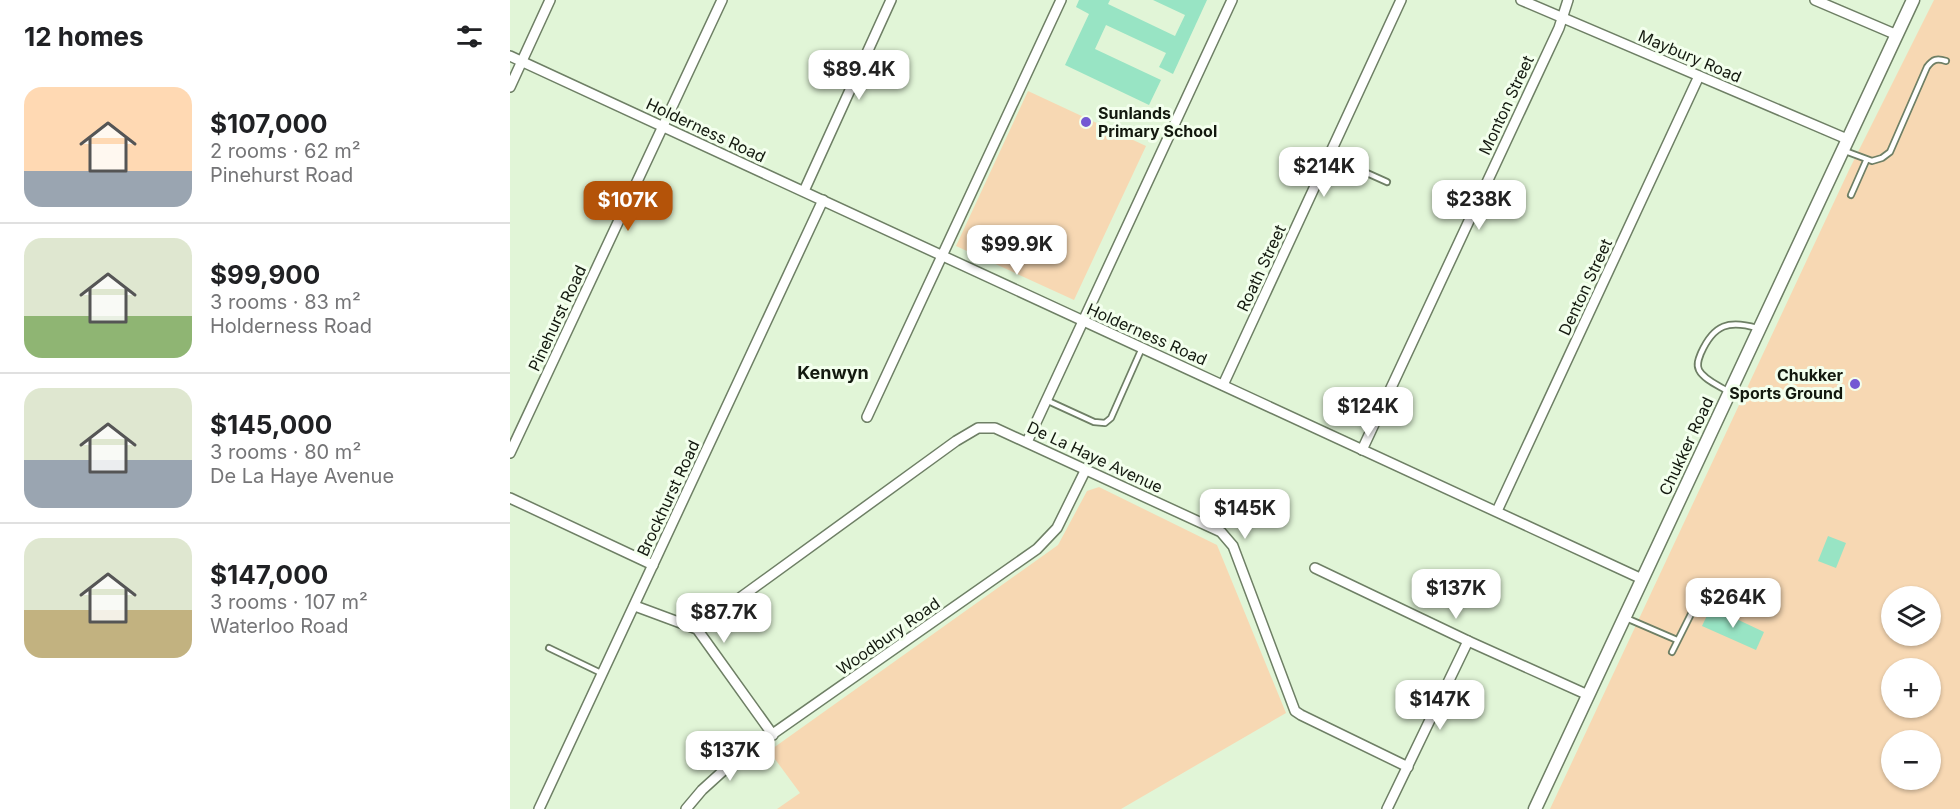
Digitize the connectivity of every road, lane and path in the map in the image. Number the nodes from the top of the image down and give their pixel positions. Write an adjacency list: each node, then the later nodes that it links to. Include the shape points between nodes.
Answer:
1 (550, 0): 15 (street)
2 (722, 0): 18 (street, Pinehurst Road)
3 (891, 0): 23 (street)
4 (1061, 0): 26 (street)
5 (1232, 0): 27 (street)
6 (1401, 0): 20 (street, Roath Street)
7 (1521, 0): 11 (street, Maybury Road)
8 (1568, 0): 11 (street, Monton Street)
9 (1815, 0): 12 (street)
10 (1913, 0): 12 (street, Chukker Road)
11 (1562, 18): 16 (street, Maybury Road); 35 (street, Monton Street)
12 (1897, 35): 19 (street, Chukker Road)
13 (510, 56): 15 (street, Holderness Road)
14 (1946, 61): 21 (lane, via 1939,58 1928,67 1890,152)
15 (522, 62): 17 (street); 18 (street, Holderness Road)
16 (1700, 76): 19 (street, Maybury Road); 39 (street, Denton Street)
17 (510, 87)
18 (663, 127): 23 (street, Holderness Road); 36 (street, Pinehurst Road)
19 (1845, 145): 21 (lane); 28 (street, Chukker Road)
20 (1329, 156): 22 (lane); 30 (street, Roath Street)
21 (1866, 161): 24 (lane)
22 (1387, 182)
23 (804, 191): 25 (street, Holderness Road)
24 (1851, 195)
25 (823, 200): 26 (street, Holderness Road); 40 (street, Brockhurst Road)
26 (941, 256): 27 (street, Holderness Road); 33 (street)
27 (1083, 321): 29 (street, Holderness Road); 32 (street)
28 (1759, 329): 31 (street, Chukker Road); 31 (lane, via 1728,325 1716,331 1699,357 1698,368 1704,376)
29 (1142, 348): 30 (street, Holderness Road); 32 (lane, via 1111,418 1105,423 1094,422)
30 (1223, 385): 35 (street, Holderness Road)
31 (1729, 392): 42 (street, Chukker Road)
32 (1046, 400): 34 (street)
33 (867, 417)
34 (1027, 442): 37 (street, De La Haye Avenue); 46 (street, De La Haye Avenue, via 995,428 978,428 968,433)
35 (1362, 450): 39 (street, Holderness Road)
36 (510, 453)
37 (1086, 469): 53 (street, Woodbury Road, via 1057,528 1037,549); 54 (street, De La Haye Avenue, via 1225,535 1233,546 1295,711)
38 (510, 498): 40 (street)
39 (1497, 511): 42 (street, Holderness Road)
40 (653, 566): 44 (street, Brockhurst Road)
41 (1315, 568): 48 (street)
42 (1642, 579): 45 (street, Chukker Road)
43 (1703, 595): 47 (lane)
44 (635, 606): 46 (street); 51 (street, Brockhurst Road)
45 (1624, 617): 47 (lane); 52 (street, Chukker Road)
46 (697, 629): 53 (street)
47 (1677, 640): 50 (lane)
48 (1468, 641): 52 (street); 54 (street)
49 (549, 648): 51 (lane)
50 (1672, 652)
51 (603, 674): 55 (street, Brockhurst Road)
52 (1588, 695): 58 (street, Chukker Road)
53 (773, 735): 56 (street, Woodbury Road, via 734,761)
54 (1408, 766): 57 (street)
55 (539, 809)
56 (686, 809)
57 (1387, 809)
58 (1535, 809)

